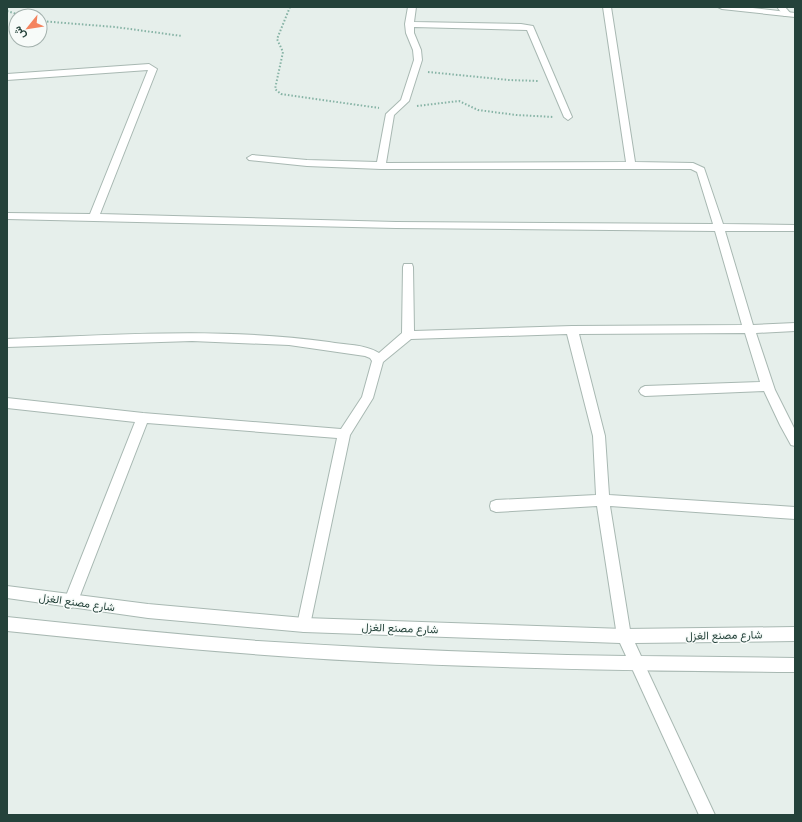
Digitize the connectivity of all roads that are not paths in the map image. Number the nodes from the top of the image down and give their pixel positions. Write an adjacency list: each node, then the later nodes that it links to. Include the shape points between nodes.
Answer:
1 (412, 7): 6 (street)
2 (607, 7): 10 (street)
3 (722, 7): 5 (street)
4 (781, 7): 5 (street)
5 (791, 14)
6 (409, 24): 8 (street, via 527,26 532,31); 11 (street, via 418,60 405,101 389,116)
7 (7, 76): 13 (street, via 149,67 153,69)
8 (568, 117)
9 (252, 158): 11 (street)
10 (630, 165): 11 (street); 14 (street, via 693,166 701,170)
11 (381, 166)
12 (7, 216): 13 (street)
13 (94, 217): 14 (street, via 396,226)
14 (720, 227): 15 (street); 18 (street)
15 (795, 228)
16 (408, 267): 20 (street)
17 (795, 327): 18 (street)
18 (749, 329): 19 (street); 23 (street)
19 (572, 330): 20 (street); 29 (street, via 599,436)
20 (408, 335): 22 (street)
21 (7, 343): 22 (street, via 192,338 289,341 365,352 374,355)
22 (378, 360): 27 (street, via 366,398)
23 (768, 386): 24 (street); 28 (street)
24 (644, 391)
25 (7, 403): 26 (street)
26 (143, 418): 27 (street); 33 (street)
27 (344, 434): 35 (street)
28 (795, 441)
29 (603, 500): 30 (street); 31 (street); 37 (street)
30 (496, 506)
31 (795, 513)
32 (7, 592): 33 (street, شارع مصنع الغزل)
33 (71, 601): 35 (street, شارع مصنع الغزل, via 148,611)
34 (7, 624): 38 (street, via 191,643 296,650)
35 (304, 625): 37 (street, شارع مصنع الغزل)
36 (795, 634): 37 (street, شارع مصنع الغزل)
37 (624, 636): 38 (street)
38 (637, 664): 39 (street); 40 (street)
39 (795, 665)
40 (707, 815)

